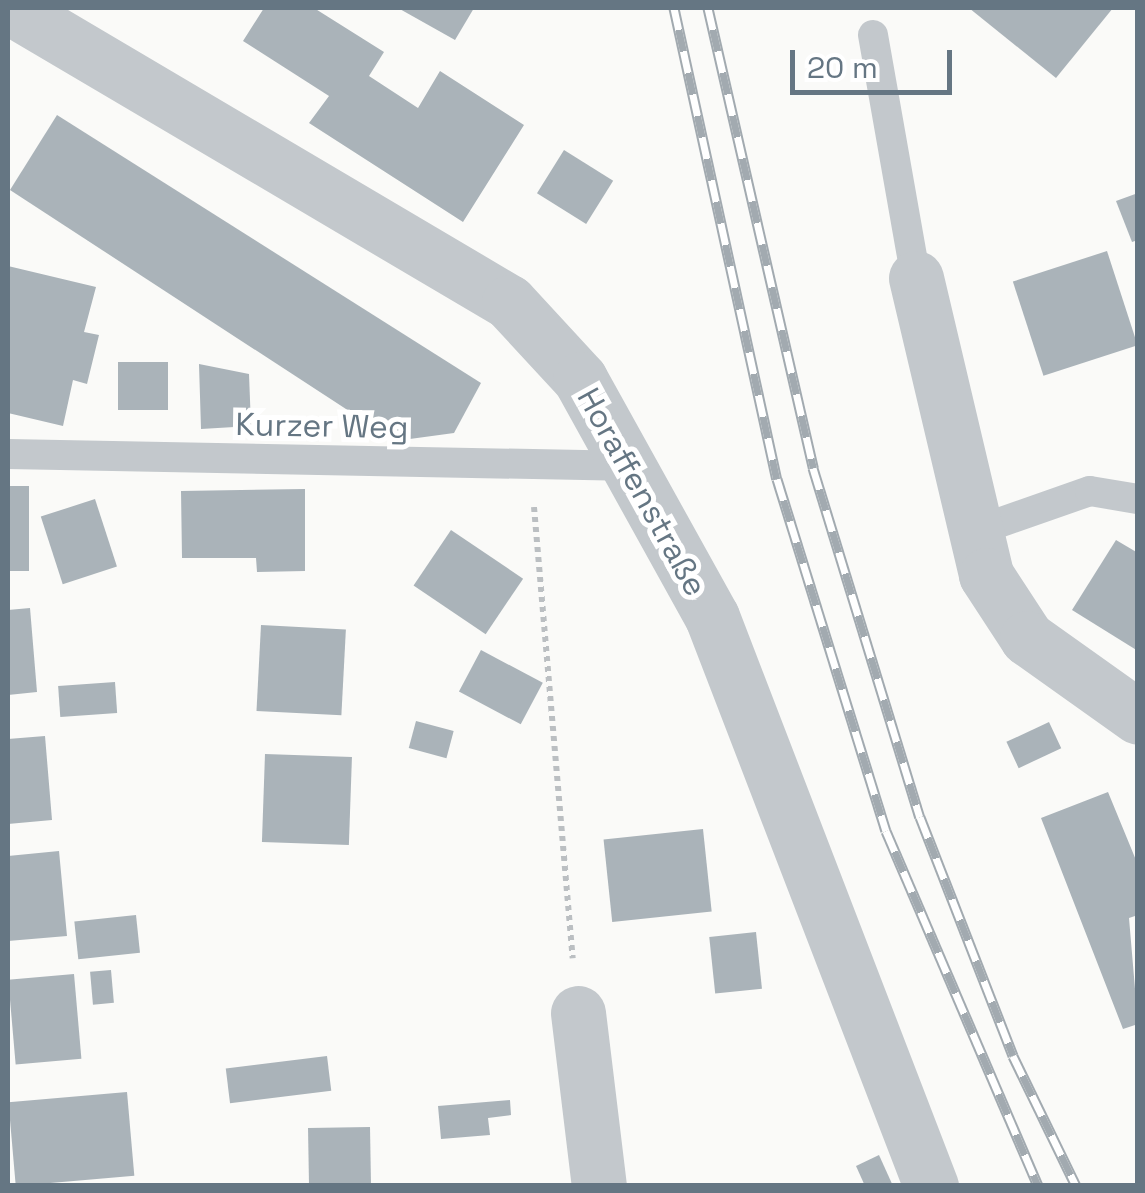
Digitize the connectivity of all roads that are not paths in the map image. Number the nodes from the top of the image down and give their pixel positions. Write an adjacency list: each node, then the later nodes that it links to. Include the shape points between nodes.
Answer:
1 (11, 8): 5 (street, Horaffenstraße, via 509,302 580,379)
2 (873, 35): 3 (lane)
3 (916, 278): 7 (street)
4 (8, 454): 5 (lane, Kurzer Weg)
5 (634, 466): 11 (street, Horaffenstraße, via 712,617)
6 (1138, 499): 7 (lane, via 1090,491)
7 (970, 533): 8 (street, via 1027,638)
8 (1138, 716)
9 (578, 1013): 10 (street)
10 (598, 1186)
11 (931, 1186)

